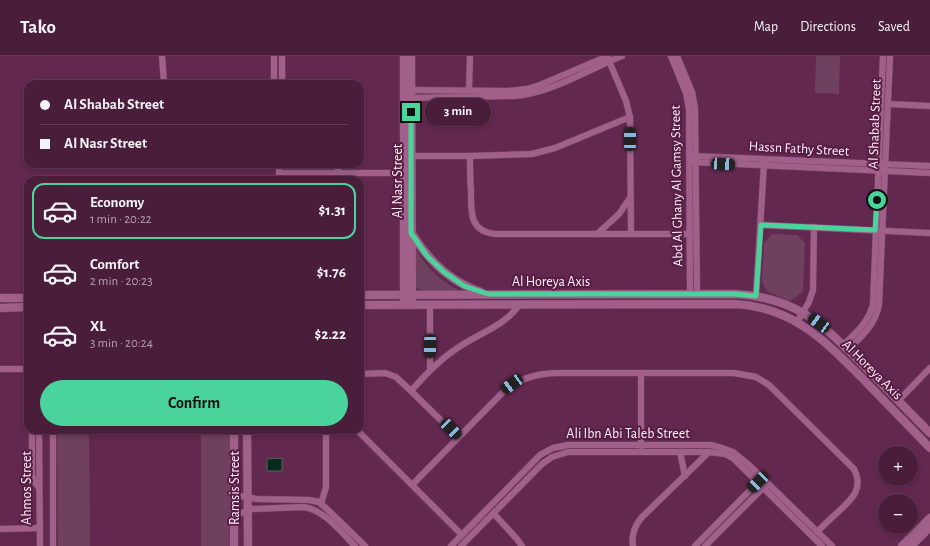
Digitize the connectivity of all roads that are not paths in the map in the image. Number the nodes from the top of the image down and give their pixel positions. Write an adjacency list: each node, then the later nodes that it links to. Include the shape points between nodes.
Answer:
1 (162, 56): 13 (street)
2 (274, 56): 14 (street)
3 (282, 56): 15 (street)
4 (404, 56): 17 (main road, Al Nasr Street)
5 (411, 56): 17 (main road, Al Nasr Street)
6 (470, 56): 16 (street)
7 (622, 56): 12 (street)
8 (671, 56): 23 (street, Abd Al Ghany Al Gamsy Street, via 689,104)
9 (677, 56): 23 (street, Abd Al Ghany Al Gamsy Street, via 695,103)
10 (883, 56): 28 (street, Al Shabab Street)
11 (890, 56): 18 (street, Al Shabab Street)
12 (609, 59): 16 (street, via 534,87 514,90); 17 (street, via 549,88 528,94); 20 (street)
13 (164, 80)
14 (274, 80)
15 (282, 80)
16 (470, 90): 17 (street)
17 (408, 94): 21 (main road, Al Nasr Street)
18 (888, 104): 19 (street); 28 (street, Al Shabab Street)
19 (930, 106)
20 (630, 117): 22 (street, via 539,153); 33 (street)
21 (407, 156): 22 (street); 31 (main road, Al Nasr Street)
22 (470, 156): 40 (street, via 472,217 484,232)
23 (693, 159): 24 (street, Hassn Fathy Street); 42 (street, Abd Al Ghany Al Gamsy Street); 45 (street, Abd Al Ghany Al Gamsy Street)
24 (764, 162): 28 (street, Hassn Fathy Street); 34 (street)
25 (930, 166): 28 (street, Hassn Fathy Street)
26 (279, 168): 29 (street)
27 (338, 168): 30 (street)
28 (882, 168): 32 (street, Hassn Fathy Street); 36 (street, Al Shabab Street); 37 (street, Al Shabab Street)
29 (279, 173): 30 (street)
30 (338, 173): 31 (street)
31 (407, 173): 38 (main road, Al Nasr Street)
32 (930, 173)
33 (630, 198): 40 (street, via 619,214); 41 (street)
34 (761, 225): 35 (street); 47 (street)
35 (814, 228): 36 (street); 56 (street, via 813,290)
36 (875, 230): 37 (street); 58 (street, Al Shabab Street, via 872,309)
37 (882, 230): 39 (street); 58 (street, Al Shabab Street, via 878,311 870,327)
38 (407, 233): 43 (main road, via 444,272 464,286); 44 (main road, Al Nasr Street)
39 (930, 233)
40 (597, 234): 41 (street)
41 (631, 234): 42 (street)
42 (690, 234): 45 (street, Abd Al Ghany Al Gamsy Street)
43 (488, 294): 44 (main road, Al Horeya Axis); 45 (main road, Al Horeya Axis)
44 (408, 295): 46 (main road, Al Horeya Axis); 51 (main road, Al Nasr Street)
45 (693, 295): 47 (main road, Al Horeya Axis)
46 (364, 296)
47 (756, 296): 56 (main road, Al Horeya Axis, via 781,302)
48 (0, 298): 49 (main road)
49 (24, 298)
50 (364, 305): 51 (main road, Al Horeya Axis)
51 (408, 305): 53 (main road, Al Horeya Axis)
52 (520, 305): 53 (main road, Al Horeya Axis); 57 (main road, Al Horeya Axis, via 742,305 772,310); 62 (street, via 506,320 460,347)
53 (430, 306): 62 (street)
54 (24, 307): 55 (main road)
55 (0, 308)
56 (803, 313): 57 (street); 58 (main road, Al Horeya Axis, via 825,328)
57 (797, 322): 77 (main road, Al Horeya Axis, via 831,348)
58 (846, 348): 66 (main road, Al Horeya Axis)
59 (930, 368): 66 (street)
60 (0, 369): 61 (street)
61 (24, 369)
62 (430, 370): 65 (street)
63 (641, 373): 75 (street, via 549,373 530,376 512,384); 76 (street); 97 (street, via 734,373 756,377 775,389 851,464 857,474 858,485 854,496)
64 (364, 374): 65 (street, via 390,375)
65 (411, 391): 75 (street)
66 (898, 401): 67 (main road, Al Horeya Axis)
67 (930, 433)
68 (32, 434): 84 (street, via 32,475)
69 (39, 434): 84 (street, Ahmos Street)
70 (53, 434): 93 (street, Ahmos Street)
71 (234, 434): 85 (main road, Ramsis Street)
72 (247, 434): 86 (main road, Ramsis Street)
73 (326, 434): 87 (street, via 326,487)
74 (361, 434): 82 (street)
75 (458, 437): 82 (street)
76 (640, 446): 81 (street, Ali Ibn Abi Taleb Street, via 716,446 732,452 747,463); 98 (street, Ali Ibn Abi Taleb Street, via 568,445 548,450 540,455)
77 (930, 448)
78 (680, 452): 79 (street, Ali Ibn Abi Taleb Street); 80 (street); 89 (street, Ali Ibn Abi Taleb Street, via 560,453 545,461)
79 (709, 452): 80 (street); 81 (street, Ali Ibn Abi Taleb Street, via 720,452 730,456)
80 (685, 476): 111 (street, via 637,524)
81 (760, 480): 83 (street, Ali Ibn Abi Taleb Street); 112 (street)
82 (412, 485): 98 (street)
83 (766, 485): 97 (street, Ali Ibn Abi Taleb Street); 102 (street); 113 (street, Ali Ibn Abi Taleb Street)
84 (39, 488): 92 (street, Ahmos Street)
85 (234, 495): 86 (street); 90 (main road, Ramsis Street)
86 (248, 498): 87 (street, via 312,501); 88 (main road, Ramsis Street)
87 (321, 504): 107 (street)
88 (248, 510): 90 (street); 101 (street, via 310,508 323,514); 106 (main road, Ramsis Street)
89 (494, 514): 109 (street, Ali Ibn Abi Taleb Street); 110 (street)
90 (234, 516): 105 (main road, Ramsis Street)
91 (930, 518): 115 (main road)
92 (40, 519): 93 (street); 96 (street, Ahmos Street)
93 (52, 519): 100 (street, Ahmos Street)
94 (930, 527): 116 (main road)
95 (0, 528): 96 (street)
96 (40, 528): 99 (street, Ahmos Street)
97 (817, 532): 114 (street, Ali Ibn Abi Taleb Street)
98 (462, 534): 108 (street, Ali Ibn Abi Taleb Street)
99 (40, 536): 100 (street); 103 (street, Ahmos Street)
100 (53, 536): 104 (street, Ahmos Street)
101 (352, 545)
102 (709, 545)
103 (40, 546)
104 (53, 546)
105 (234, 546)
106 (248, 546)
107 (365, 546)
108 (451, 546)
109 (461, 546)
110 (522, 546)
111 (632, 546)
112 (694, 546)
113 (822, 546)
114 (832, 546)
115 (902, 546)
116 (911, 546)

